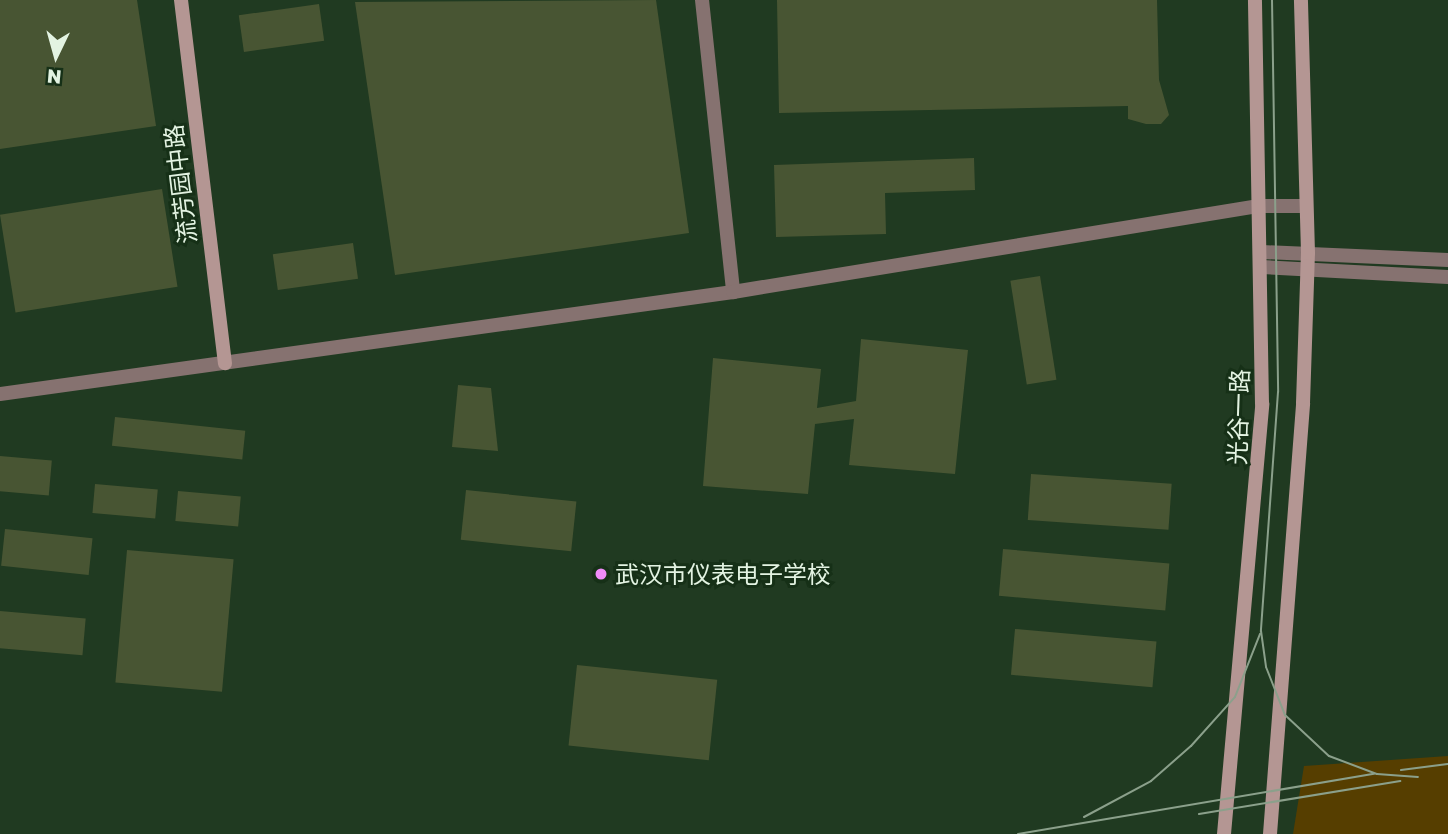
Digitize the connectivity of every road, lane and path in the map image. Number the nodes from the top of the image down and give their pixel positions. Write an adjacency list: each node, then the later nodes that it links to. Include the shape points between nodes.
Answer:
1 (181, 0): 14 (main road, 流芳园中路)
2 (702, 0): 13 (street)
3 (1255, 0): 5 (main road, 光谷一路)
4 (1301, 0): 6 (main road)
5 (1259, 206): 6 (street); 7 (main road, 光谷一路); 13 (street)
6 (1305, 206): 8 (main road)
7 (1262, 252): 8 (street); 10 (main road, 光谷一路)
8 (1308, 253): 9 (street); 11 (main road)
9 (1448, 260)
10 (1262, 267): 11 (street); 16 (main road, 光谷一路, via 1258,486)
11 (1308, 271): 12 (street); 17 (main road)
12 (1448, 277)
13 (733, 292): 14 (street)
14 (225, 363): 15 (street)
15 (0, 394)
16 (1224, 834)
17 (1270, 834)

